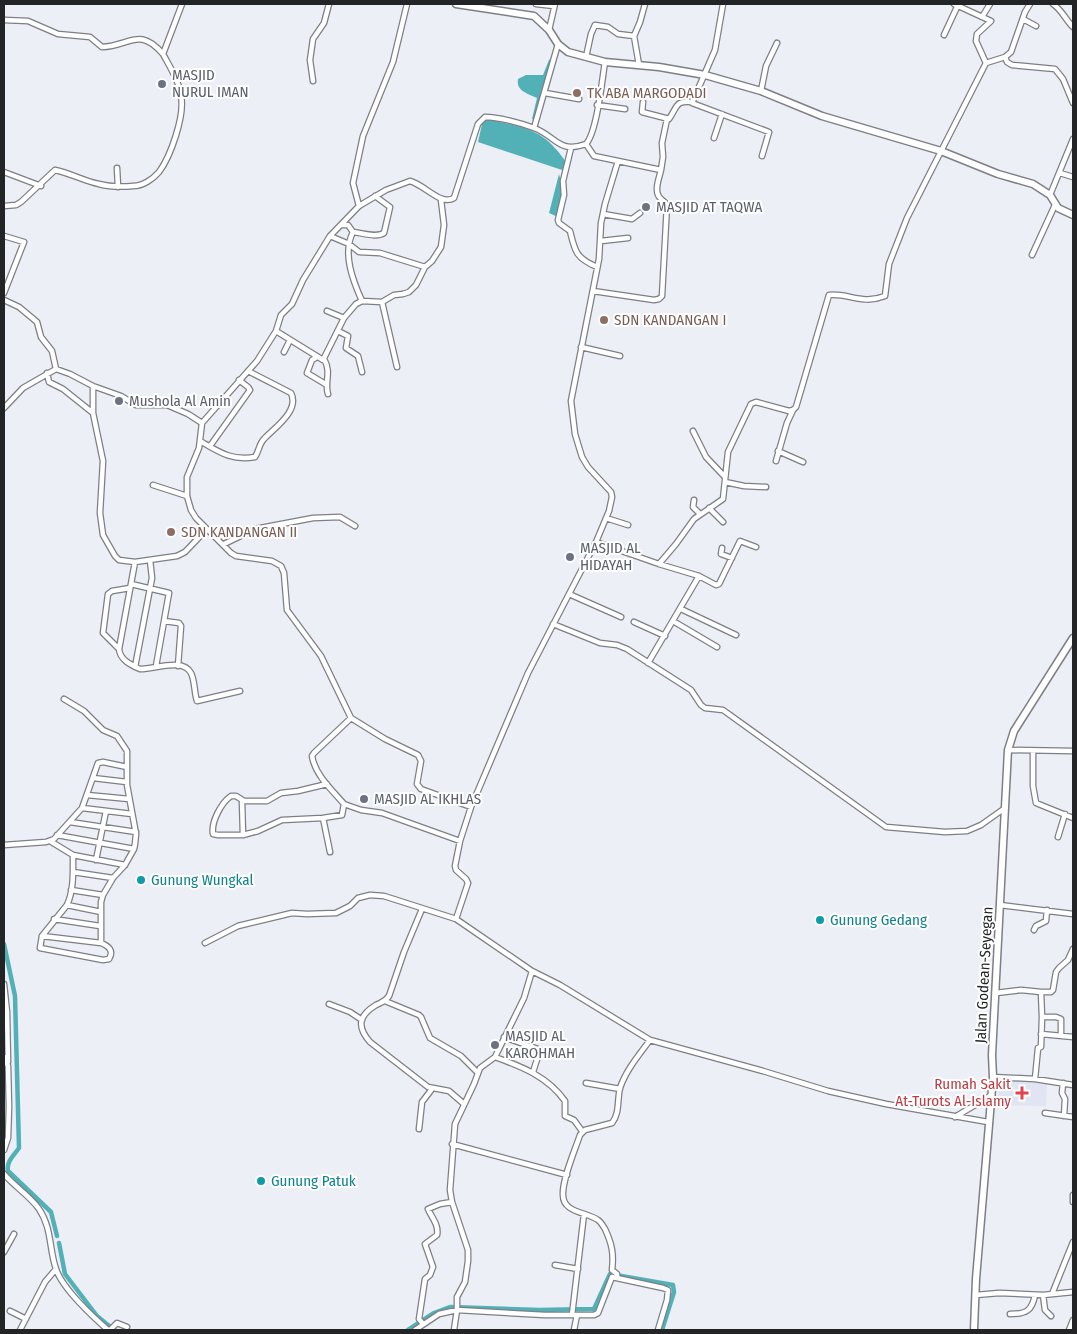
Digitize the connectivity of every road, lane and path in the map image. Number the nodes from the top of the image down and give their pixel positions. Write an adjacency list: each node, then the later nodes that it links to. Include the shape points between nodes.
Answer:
1 (182, 4): 23 (street)
2 (329, 4): 30 (street, via 324,23 313,39 310,60)
3 (407, 4): 61 (street, via 393,62 363,136 353,183)
4 (456, 4): 18 (main road, via 529,14)
5 (536, 4): 11 (street)
6 (645, 4): 20 (street)
7 (723, 4): 29 (street, via 715,50)
8 (990, 4): 13 (street)
9 (1030, 4): 14 (street)
10 (1053, 4): 17 (street, via 1062,10)
11 (555, 5): 18 (street)
12 (956, 5): 13 (street); 19 (street)
13 (982, 17): 27 (street, via 990,23 977,34 976,41)
14 (1023, 19): 16 (street); 25 (street, via 1011,52)
15 (4, 20): 23 (street, via 28,21 58,34 90,37 102,47 146,40)
16 (1036, 26)
17 (1073, 26)
18 (549, 30): 22 (main road)
19 (944, 35)
20 (634, 36): 24 (street, via 618,34 608,27 596,25); 28 (street)
21 (777, 43): 31 (street, via 766,66)
22 (558, 44): 24 (main road, via 568,52); 32 (street)
23 (163, 54): 55 (street, via 181,95 177,130 164,165 154,177 142,185)
24 (586, 57): 26 (main road)
25 (1005, 57): 27 (street); 36 (street, via 1012,65 1055,69)
26 (605, 62): 28 (main road); 37 (street)
27 (986, 62): 46 (street)
28 (640, 65): 29 (main road)
29 (705, 75): 31 (main road); 35 (street)
30 (313, 81)
31 (760, 91): 46 (main road, via 822,116)
32 (545, 93): 33 (street); 41 (street)
33 (579, 99)
34 (643, 102): 40 (street, via 642,112)
35 (692, 102): 39 (street); 40 (street, via 679,102)
36 (1073, 103)
37 (598, 105): 38 (street); 44 (street)
38 (625, 109)
39 (722, 114): 42 (street); 47 (street, via 769,132)
40 (667, 118): 50 (street)
41 (534, 128): 45 (street, via 562,146); 58 (street, via 487,116 482,118 456,196 449,201)
42 (714, 138)
43 (1073, 139): 52 (street)
44 (586, 144): 45 (street); 48 (street, via 594,156)
45 (571, 148): 74 (street, via 558,220 570,231 574,250 588,263)
46 (941, 151): 56 (main road, via 1033,184); 100 (street, via 901,232 889,264 885,296 864,300 828,296)
47 (762, 156)
48 (618, 161): 50 (street); 63 (street)
49 (117, 168): 55 (street)
50 (661, 170): 75 (street, via 658,192 667,205 662,296 654,300)
51 (4, 172): 54 (street)
52 (1060, 173): 53 (street); 56 (street)
53 (1073, 176)
54 (41, 186): 55 (street, via 57,170); 60 (street, via 18,204)
55 (118, 187)
56 (1050, 195): 59 (main road)
57 (375, 196): 58 (street, via 410,181); 61 (street); 66 (street, via 390,207 384,233)
58 (441, 200): 73 (street, via 444,225 441,247)
59 (1055, 204): 64 (main road); 72 (street)
60 (4, 206)
61 (359, 206): 65 (street)
62 (640, 213): 63 (street, via 632,219)
63 (603, 214): 70 (street)
64 (1073, 215)
65 (341, 225): 66 (street, via 348,225); 68 (street)
66 (353, 232): 71 (street)
67 (4, 236): 76 (street, via 24,242)
68 (330, 236): 71 (street); 82 (street, via 293,302 281,315)
69 (628, 238): 70 (street)
70 (600, 241): 74 (street)
71 (349, 244): 73 (street, via 359,252 380,253); 78 (street, via 350,271)
72 (1032, 255)
73 (425, 267): 79 (street, via 409,292)
74 (598, 267): 75 (street)
75 (592, 291): 85 (street)
76 (4, 293)
77 (4, 300): 91 (street, via 37,322 41,337 54,354)
78 (362, 301): 79 (street); 81 (street)
79 (382, 302): 90 (street)
80 (327, 311): 81 (street)
81 (344, 318): 83 (street)
82 (276, 331): 84 (street); 92 (street)
83 (338, 331): 89 (street); 93 (street, via 348,336 346,348 358,356)
84 (290, 340): 86 (street); 88 (street)
85 (581, 347): 87 (street); 117 (street, via 571,394 573,426 584,462 612,494)
86 (284, 352)
87 (620, 356)
88 (318, 357): 89 (street); 96 (street, via 312,360 307,373)
89 (324, 359): 96 (street, via 328,371)
90 (397, 367)
91 (56, 369): 94 (street); 97 (street)
92 (248, 371): 95 (street); 105 (street, via 291,393 290,411 260,444 255,457 224,455)
93 (362, 372)
94 (47, 373): 99 (street, via 23,388); 101 (street, via 49,382)
95 (239, 380): 102 (street); 105 (street, via 250,390)
96 (327, 385): 98 (street)
97 (93, 386): 101 (street); 102 (street, via 136,405 167,405)
98 (328, 394)
99 (4, 408)
100 (793, 410): 106 (street); 109 (street, via 752,403 728,452)
101 (93, 413): 128 (street, via 104,461 99,510 102,532 118,559)
102 (202, 423): 104 (street)
103 (693, 431): 109 (street, via 706,458)
104 (200, 441): 105 (street); 113 (street, via 187,477)
105 (210, 446)
106 (778, 451): 107 (street); 108 (street)
107 (776, 460)
108 (803, 462)
109 (724, 476): 110 (street)
110 (724, 482): 112 (street); 115 (street, via 722,499)
111 (152, 485): 113 (street)
112 (766, 487)
113 (187, 496): 121 (street, via 191,510)
114 (694, 500): 116 (street, via 693,507)
115 (709, 508): 116 (street); 118 (street)
116 (700, 514): 129 (street)
117 (606, 518): 119 (street); 122 (street)
118 (723, 522)
119 (628, 525)
120 (354, 526): 123 (street, via 340,518 313,518 255,529)
121 (207, 529): 123 (street); 127 (street, via 179,556)
122 (596, 542): 129 (street); 133 (street)
123 (224, 544): 151 (street, via 236,556 272,561 282,566 287,610 321,656)
124 (756, 547): 126 (street, via 740,541)
125 (722, 548): 126 (street, via 721,554)
126 (732, 558): 130 (street, via 719,584)
127 (150, 560): 128 (street); 132 (street)
128 (135, 562): 131 (street)
129 (659, 564): 130 (street)
130 (699, 576): 134 (street)
131 (130, 586): 132 (street); 144 (street); 144 (street, via 108,594 103,633)
132 (150, 588): 136 (street, via 169,593); 148 (street)
133 (568, 594): 135 (street); 139 (street)
134 (681, 609): 137 (street); 140 (street)
135 (621, 617)
136 (164, 621): 146 (street); 147 (street, via 181,626)
137 (674, 621): 141 (street); 143 (street)
138 (634, 622): 141 (street)
139 (553, 624): 145 (street, via 600,643 622,646); 163 (street, via 528,673)
140 (736, 635)
141 (665, 636): 145 (street)
142 (1073, 638): 152 (main road, Jalan Godean-Seyegan, via 1014,731)
143 (717, 647)
144 (119, 649): 148 (street, via 123,659)
145 (648, 662): 165 (street, via 691,690 703,707 723,710 886,827 967,831)
146 (156, 666): 147 (street); 148 (street, via 143,670)
147 (178, 666): 149 (street, via 190,672 197,701)
148 (135, 667)
149 (240, 691)
150 (64, 699): 155 (street, via 84,711 103,730 116,736 127,751)
151 (351, 718): 158 (street, via 312,756 316,771); 163 (street, via 418,755 421,761 417,784 421,789)
152 (1008, 750): 153 (street); 165 (main road, Jalan Godean-Seyegan)
153 (1033, 751): 154 (street); 168 (street, via 1036,803)
154 (1073, 751)
155 (127, 766): 156 (street, via 100,762); 157 (street)
156 (92, 778): 157 (street); 159 (street)
157 (127, 782): 160 (street)
158 (327, 784): 161 (street, via 281,793 267,801); 162 (street)
159 (87, 795): 160 (street); 164 (street)
160 (129, 799): 167 (street)
161 (242, 800): 174 (street); 174 (street, via 236,796 226,799 212,831 216,835)
162 (344, 804): 169 (street, via 342,815); 178 (street, via 382,813)
163 (471, 807): 178 (street)
164 (82, 808): 166 (street); 171 (street)
165 (1006, 808): 191 (main road, Jalan Godean-Seyegan)
166 (106, 811): 167 (street); 172 (street)
167 (132, 814): 173 (street)
168 (1065, 814): 170 (street); 176 (street)
169 (323, 818): 174 (street, via 282,820); 182 (street)
170 (1073, 818)
171 (70, 822): 172 (street); 175 (street)
172 (103, 827): 173 (street); 179 (street)
173 (136, 832): 181 (street)
174 (243, 835)
175 (57, 836): 177 (street); 179 (street)
176 (1058, 837)
177 (50, 841): 180 (street); 183 (street)
178 (460, 841): 197 (street, via 455,869 466,879 468,886)
179 (100, 843): 181 (street); 184 (street)
180 (4, 845)
181 (134, 849): 185 (street)
182 (330, 852)
183 (73, 855): 184 (street); 186 (street)
184 (96, 860): 185 (street)
185 (125, 865): 187 (street)
186 (73, 872): 187 (street); 188 (street)
187 (113, 878): 189 (street)
188 (71, 890): 189 (street); 190 (street)
189 (103, 895): 194 (street)
190 (66, 905): 194 (street); 196 (street)
191 (1000, 905): 193 (street); 207 (main road, Jalan Godean-Seyegan)
192 (422, 908): 197 (street); 202 (street, via 370,895 358,898 336,912 292,913 238,926); 208 (street)
193 (1047, 910): 195 (street); 199 (street, via 1046,921)
194 (101, 912): 198 (street)
195 (1073, 914)
196 (54, 919): 198 (street); 200 (street)
197 (456, 919): 204 (street)
198 (100, 926): 201 (street)
199 (1034, 930)
200 (42, 936): 201 (street); 201 (street, via 40,948 107,960 111,951)
201 (101, 943)
202 (205, 943)
203 (1073, 949): 206 (street, via 1068,960 1056,972 1053,990)
204 (532, 971): 215 (street, via 524,998); 216 (street)
205 (4, 984): 221 (street)
206 (1041, 992): 207 (street); 210 (street)
207 (996, 993): 224 (main road, Jalan Godean-Seyegan)
208 (385, 1001): 211 (street, via 366,1012); 222 (street, via 421,1017 430,1038 460,1056)
209 (328, 1004): 211 (street)
210 (1042, 1017): 212 (street); 213 (street, via 1061,1019)
211 (362, 1020): 229 (street, via 361,1028 370,1042)
212 (1042, 1034): 213 (street); 225 (street)
213 (1061, 1036): 214 (street)
214 (1073, 1037)
215 (504, 1038): 217 (street); 220 (street)
216 (650, 1040): 230 (street); 235 (street, via 828,1091)
217 (540, 1050): 218 (street); 223 (street)
218 (552, 1054)
219 (4, 1056): 221 (street)
220 (495, 1057): 222 (street); 223 (street)
221 (8, 1066): 241 (street, via 9,1126)
222 (477, 1072): 232 (street)
223 (533, 1072): 239 (street, via 548,1082 565,1101 565,1116 574,1120)
224 (993, 1077): 225 (street); 231 (main road, Jalan Godean-Seyegan)
225 (1035, 1079): 227 (street)
226 (586, 1083): 230 (street)
227 (1062, 1083): 228 (street); 234 (street)
228 (1073, 1085)
229 (432, 1089): 232 (street, via 449,1091); 238 (street, via 420,1105)
230 (620, 1089): 239 (street, via 617,1114 612,1123)
231 (990, 1096): 235 (street); 237 (main road, Jalan Godean-Seyegan)
232 (464, 1104): 240 (street, via 455,1124)
233 (1045, 1113): 234 (street)
234 (1064, 1116): 236 (street)
235 (955, 1117): 237 (street)
236 (1073, 1117)
237 (988, 1122): 256 (main road, Jalan Godean-Seyegan)
238 (419, 1129)
239 (582, 1131): 243 (street)
240 (452, 1144): 243 (street); 245 (street)
241 (4, 1150)
242 (4, 1174): 252 (street, via 39,1208 49,1232)
243 (567, 1175): 247 (street, via 564,1201 573,1210)
244 (1073, 1194): 246 (street)
245 (452, 1202): 260 (street, via 468,1250 465,1282); 267 (street, via 428,1209 438,1231 425,1244 433,1267 425,1279)
246 (1073, 1202)
247 (584, 1214): 253 (street); 254 (street, via 602,1224 611,1242 612,1271)
248 (14, 1234): 250 (street)
249 (1073, 1242): 257 (street)
250 (4, 1252)
251 (555, 1265): 253 (street)
252 (56, 1269): 265 (street, via 45,1282); 269 (street, via 79,1302)
253 (578, 1269): 262 (street)
254 (617, 1276): 262 (street, via 612,1277 597,1314); 274 (street, via 668,1290)
255 (1073, 1292): 257 (street)
256 (976, 1294): 258 (street); 275 (main road, Jalan Godean-Seyegan)
257 (1052, 1294): 259 (street)
258 (1035, 1295): 259 (street); 263 (street, via 1027,1311)
259 (1043, 1295): 264 (street, via 1044,1308)
260 (457, 1309): 262 (street, via 545,1315); 267 (street); 272 (street)
261 (10, 1311): 265 (street)
262 (573, 1313): 273 (street)
263 (1010, 1314)
264 (1051, 1316)
265 (26, 1319): 270 (street)
266 (1073, 1320): 276 (street)
267 (421, 1323): 271 (street)
268 (127, 1327): 269 (street, via 117,1323)
269 (110, 1329)
270 (20, 1330)
271 (415, 1330)
272 (454, 1330)
273 (574, 1330)
274 (658, 1330)
275 (974, 1330)
276 (1069, 1330)

